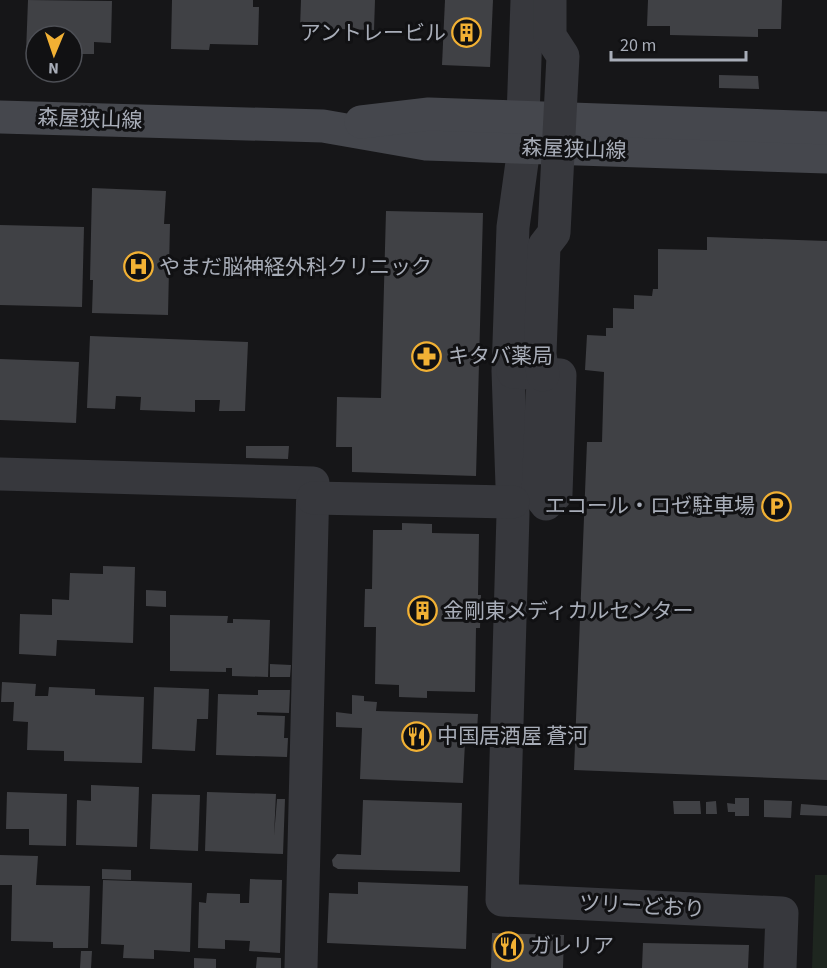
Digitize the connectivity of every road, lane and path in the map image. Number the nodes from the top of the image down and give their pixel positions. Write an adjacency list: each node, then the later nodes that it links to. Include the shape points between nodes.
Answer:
1 (527, 0): 5 (street)
2 (550, 0): 7 (street, bridge, via 550,36 563,56 554,233 544,246 540,354 543,375 538,494 546,504 556,494 560,375)
3 (0, 117): 5 (main road, 森屋狭山線, via 323,126 426,144)
4 (827, 128): 5 (main road, 森屋狭山線)
5 (524, 133): 6 (main road, 森屋狭山線); 7 (street, via 513,227)
6 (827, 157)
7 (508, 371): 10 (street)
8 (0, 474): 9 (street, via 313,483)
9 (313, 498): 10 (street); 11 (street)
10 (513, 502): 12 (street, ツリーどおり, via 502,900 782,913)
11 (301, 968)
12 (780, 968)

